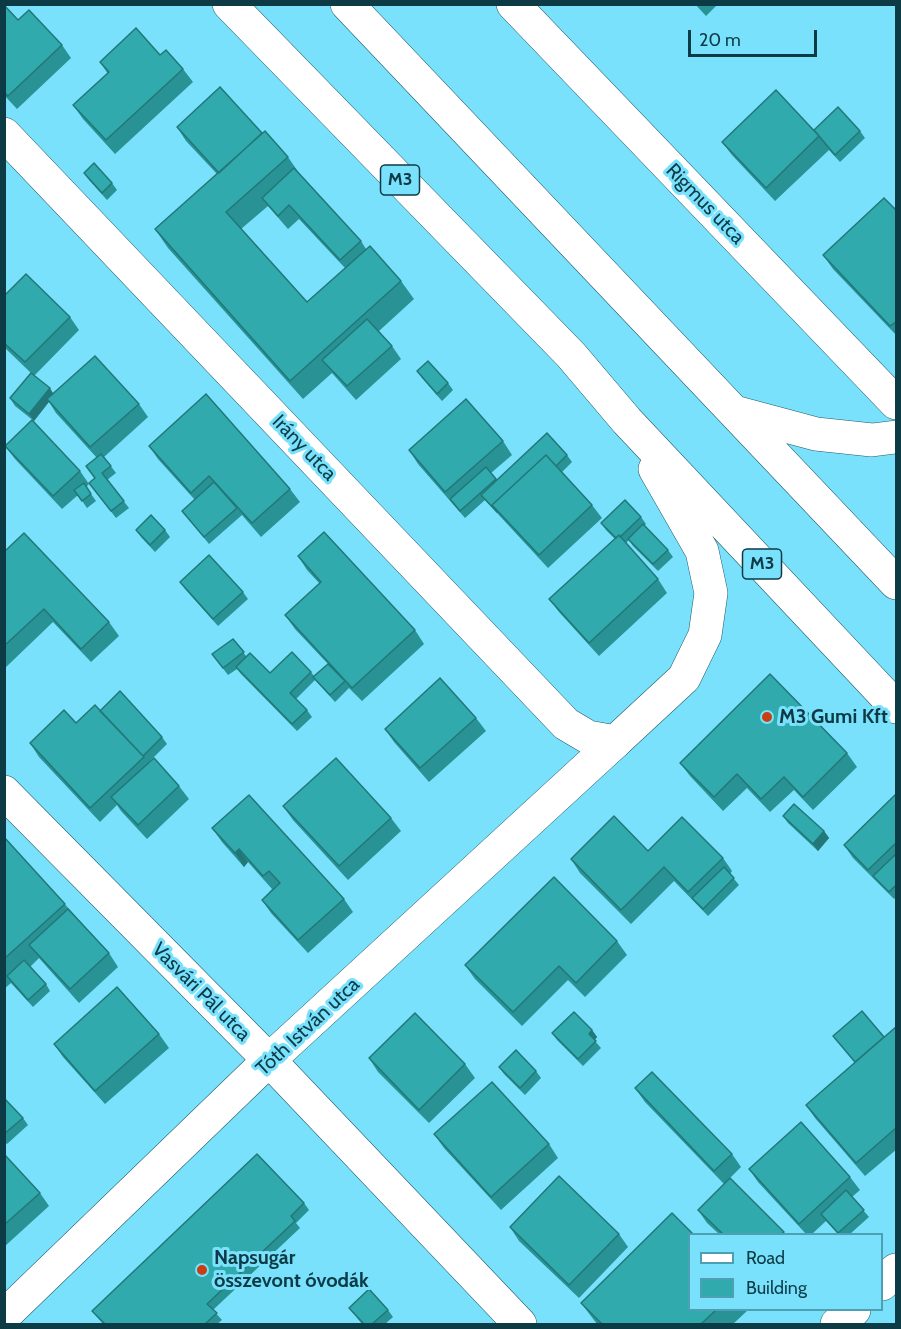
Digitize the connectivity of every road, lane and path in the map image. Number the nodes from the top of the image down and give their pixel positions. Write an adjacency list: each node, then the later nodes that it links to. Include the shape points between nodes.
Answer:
1 (229, 4): 7 (street, M3, via 563,347)
2 (347, 4): 6 (street)
3 (513, 4): 5 (street, Rigmus utca)
4 (4, 134): 11 (street, Irány utca, via 566,724 588,737)
5 (897, 404)
6 (733, 411): 8 (street, via 816,434 872,440); 9 (street)
7 (627, 421): 10 (street, M3); 11 (street, Tóth István utca, via 702,551 711,593 705,635 684,678)
8 (897, 437)
9 (897, 583)
10 (897, 707)
11 (615, 742): 13 (street, Tóth István utca)
12 (4, 792): 13 (street, Vasvári Pál utca)
13 (269, 1060): 17 (street, Tóth István utca); 18 (street, Vasvári Pál utca)
14 (897, 1270): 15 (street)
15 (883, 1283)
16 (853, 1311): 19 (street)
17 (4, 1316)
18 (520, 1324)
19 (837, 1324)

